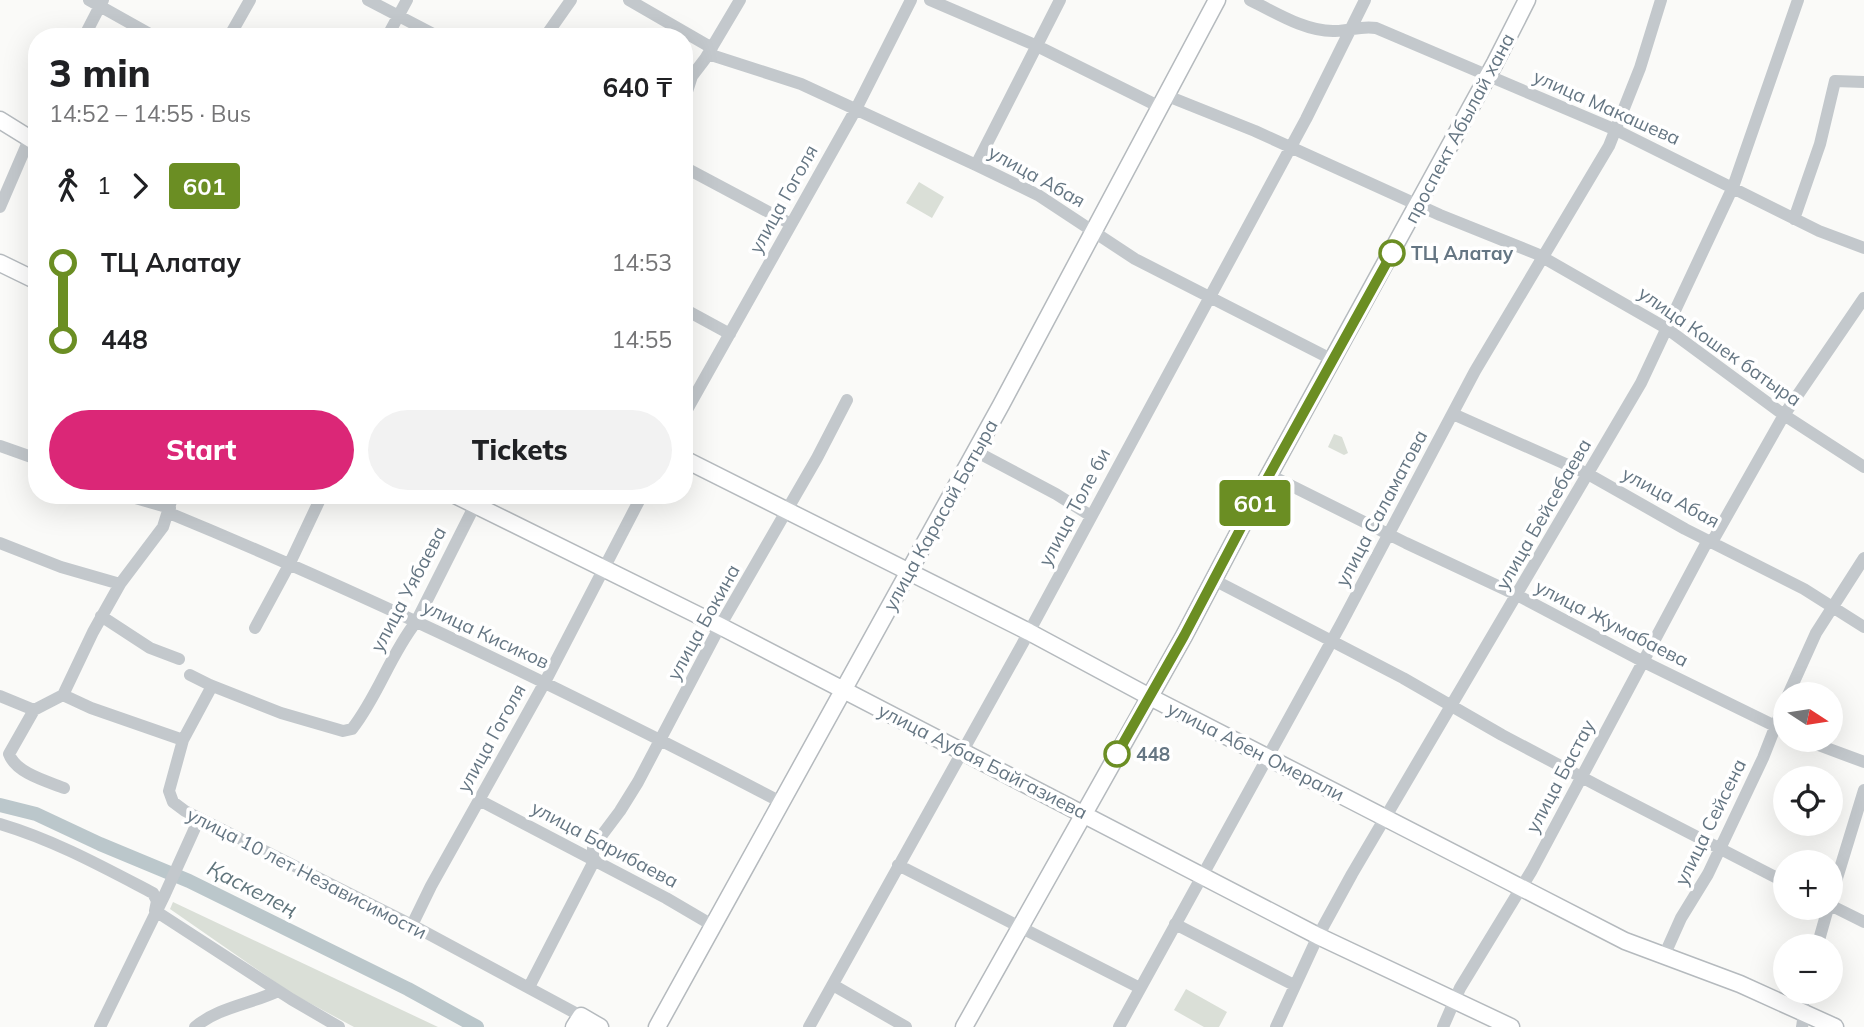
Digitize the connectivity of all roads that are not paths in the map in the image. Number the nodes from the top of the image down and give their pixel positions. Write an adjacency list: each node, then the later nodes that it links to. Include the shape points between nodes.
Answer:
1 (250, 0): 20 (street)
2 (368, 0): 17 (street)
3 (407, 0): 17 (street)
4 (571, 0): 23 (street)
5 (629, 0): 24 (street, улица Абая)
6 (740, 0): 28 (street)
7 (911, 0): 33 (street, улица Гоголя)
8 (930, 0): 27 (street, улица Кошек батыра)
9 (1060, 0): 27 (street)
10 (1217, 0): 32 (main road, улица Карасай Батыра)
11 (1250, 0): 25 (street, улица Макашева, via 1287,19 1330,32)
12 (1365, 0): 25 (street, улица Толе би)
13 (1527, 0): 30 (main road, проспект Абылай хана)
14 (1661, 0): 35 (street, улица Саламатова)
15 (1798, 0): 41 (street, улица Бейсебаева)
16 (98, 2): 18 (street); 19 (street)
17 (398, 16): 21 (street); 22 (street)
18 (88, 28)
19 (140, 28)
20 (234, 28)
21 (392, 28)
22 (421, 28)
23 (551, 28)
24 (673, 28)
25 (1352, 28): 30 (street, улица Макашева, via 1376,28); 37 (street, улица Толе би)
26 (693, 40): 28 (street, улица Абая)
27 (1035, 45): 32 (street, улица Кошек батыра); 39 (street)
28 (710, 51): 29 (street); 33 (street, улица Абая)
29 (693, 75)
30 (1487, 75): 35 (street, улица Макашева); 42 (main road, проспект Абылай хана)
31 (1864, 82): 44 (street, via 1835,81 1820,144)
32 (1162, 101): 37 (street, улица Кошек батыра); 46 (main road, улица Карасай Батыра)
33 (856, 108): 39 (street, улица Абая); 45 (street, улица Гоголя)
34 (0, 120): 36 (main road)
35 (1616, 130): 41 (street, улица Макашева); 48 (street, улица Саламатова)
36 (28, 138)
37 (1290, 147): 42 (street, улица Кошек батыра); 51 (street, улица Толе би)
38 (28, 151): 43 (street)
39 (976, 164): 46 (street, улица Абая)
40 (693, 172): 45 (street)
41 (1733, 187): 44 (street, улица Макашева); 54 (street, улица Бейсебаева)
42 (1417, 204): 48 (street, улица Кошек батыра); 56 (main road, проспект Абылай хана)
43 (0, 207)
44 (1794, 219): 47 (street, улица Макашева)
45 (791, 224): 55 (street, улица Гоголя)
46 (1095, 230): 51 (street, улица Абая, via 1123,251); 62 (main road, улица Карасай Батыра)
47 (1864, 248)
48 (1542, 257): 54 (street, улица Кошек батыра); 59 (street, улица Саламатова)
49 (0, 262): 50 (main road)
50 (28, 276)
51 (1208, 297): 56 (street, улица Абая); 74 (street, улица Толе би)
52 (1864, 298): 60 (street, улица Бастау)
53 (693, 314): 55 (street)
54 (1666, 328): 60 (street, улица Кошек батыра); 66 (street, улица Бейсебаева, via 1641,383)
55 (730, 334): 57 (street, улица Гоголя)
56 (1333, 360): 67 (main road, проспект Абылай хана)
57 (693, 399)
58 (847, 400): 73 (street, улица Бокина)
59 (1453, 414): 66 (street, улица Абая); 75 (street, улица Саламатова)
60 (1784, 415): 65 (street, улица Кошек батыра); 76 (street, улица Бастау)
61 (0, 446): 63 (street)
62 (975, 451): 74 (street); 81 (main road, улица Карасай Батыра)
63 (28, 456)
64 (693, 463): 73 (main road, улица Абен Омерали)
65 (1864, 467)
66 (1588, 474): 76 (street, улица Абая); 84 (street, улица Бейсебаева)
67 (1270, 475): 75 (street, улица Жумабаева); 82 (main road, проспект Абылай хана)
68 (318, 504): 79 (street)
69 (476, 504): 87 (street, улица Уябаева)
70 (485, 504): 80 (main road, улица Аубая Байгазиева)
71 (637, 504): 80 (street, улица Гоголя)
72 (171, 506): 79 (street, улица Кисиков); 83 (street, via 163,527)
73 (788, 510): 81 (main road, улица Абен Омерали); 88 (street, улица Бокина)
74 (1091, 516): 91 (street, улица Толе би)
75 (1388, 534): 84 (street, улица Жумабаева); 92 (street, улица Саламатова)
76 (1710, 541): 85 (street, улица Абая); 94 (street, улица Бастау)
77 (0, 543): 83 (street)
78 (1864, 558): 85 (street)
79 (289, 565): 87 (street, улица Кисиков); 90 (street)
80 (604, 568): 88 (main road, улица Аубая Байгазиева); 96 (street, улица Гоголя)
81 (909, 570): 91 (main road, улица Абен Омерали); 99 (main road, улица Карасай Батыра)
82 (1214, 580): 92 (street); 102 (main road, проспект Абылай хана)
83 (120, 584): 86 (street)
84 (1517, 595): 94 (street, улица Жумабаева); 103 (street, улица Бейсебаева)
85 (1833, 607): 89 (street, улица Абая); 97 (street)
86 (101, 616): 93 (street, via 150,648); 100 (street)
87 (416, 622): 96 (street, улица Кисиков); 98 (street, улица Уябаева, via 352,729 343,731 281,713)
88 (720, 626): 99 (main road, улица Аубая Байгазиева); 107 (street, улица Бокина)
89 (1864, 627)
90 (255, 628)
91 (1029, 632): 102 (main road, улица Абен Омерали); 109 (street, улица Толе би)
92 (1331, 642): 103 (street); 111 (street, улица Саламатова)
93 (179, 659)
94 (1642, 661): 105 (street, улица Жумабаева); 113 (street, улица Бастау)
95 (190, 675): 98 (street)
96 (545, 682): 107 (street, улица Кисиков); 116 (street, улица Гоголя)
97 (1794, 682)
98 (212, 686): 106 (street)
99 (843, 689): 109 (main road, улица Аубая Байгазиева); 117 (main road, улица Карасай Батыра)
100 (63, 695): 104 (street); 106 (street)
101 (0, 696): 104 (street)
102 (1150, 697): 111 (main road, улица Абен Омерали); 118 (main road, проспект Абылай хана)
103 (1452, 705): 113 (street); 119 (street, улица Бейсебаева)
104 (34, 710): 114 (street, via 9,754 11,760)
105 (1773, 725)
106 (183, 740): 120 (street, улица 10 лет Независимости, via 170,797)
107 (660, 740): 117 (street, улица Кисиков); 123 (street, улица Бокина, via 626,801 593,847)
108 (1773, 745): 122 (street, улица Сейсена)
109 (964, 751): 118 (main road, улица Аубая Байгазиева); 125 (street, улица Толе би)
110 (1837, 752): 112 (street)
111 (1268, 756): 119 (main road, улица Абен Омерали); 126 (street, улица Саламатова)
112 (1864, 762)
113 (1582, 776): 122 (street); 128 (street, улица Бастау)
114 (64, 788)
115 (1864, 790): 124 (street)
116 (479, 800): 123 (street, улица Барибаева); 133 (street, улица Гоголя)
117 (781, 803): 134 (main road, улица Карасай Батыра)
118 (1084, 814): 126 (main road, улица Аубая Байгазиева); 135 (main road, проспект Абылай хана)
119 (1385, 818): 128 (main road, улица Абен Омерали); 136 (street, улица Бейсебаева)
120 (199, 819): 130 (street); 133 (street, улица 10 лет Независимости)
121 (0, 824): 130 (street, via 71,850 153,893)
122 (1720, 848): 127 (street); 137 (street, улица Сейсена)
123 (593, 861): 134 (street, улица Барибаева); 140 (street, улица Бокина)
124 (1843, 861)
125 (898, 865): 135 (street); 138 (street, улица Толе би)
126 (1203, 876): 132 (street, улица Саламатова); 136 (main road, улица Аубая Байгазиева)
127 (1773, 876)
128 (1521, 887): 137 (main road, улица Абен Омерали); 143 (street, улица Бастау)
129 (1843, 912): 131 (street)
130 (155, 915): 142 (street); 147 (street)
131 (1864, 922)
132 (1175, 924): 139 (street); 141 (street, улица Саламатова)
133 (412, 925): 140 (street, улица 10 лет Независимости)
134 (712, 925): 150 (main road, улица Карасай Батыра)
135 (1020, 926): 141 (street); 153 (main road, проспект Абылай хана)
136 (1318, 936): 139 (street, улица Бейсебаева); 143 (main road, улица Аубая Байгазиева)
137 (1664, 956): 144 (main road, улица Абен Омерали, via 1740,984)
138 (833, 985): 151 (street, улица Толе би); 152 (street)
139 (1294, 985): 155 (street, улица Бейсебаева)
140 (529, 987): 145 (street, улица 10 лет Независимости)
141 (1139, 988): 154 (street, улица Саламатова)
142 (278, 991): 146 (street, via 221,1010); 148 (street)
143 (1454, 1001): 156 (street, улица Бастау); 157 (main road, улица Аубая Байгазиева)
144 (1804, 1021): 158 (main road, улица Абен Омерали)
145 (577, 1022): 149 (main road, улица 10 лет Независимости)
146 (199, 1026)
147 (100, 1027)
148 (339, 1027)
149 (600, 1027)
150 (657, 1027)
151 (809, 1027)
152 (906, 1027)
153 (964, 1027)
154 (1119, 1027)
155 (1276, 1027)
156 (1443, 1027)
157 (1511, 1027)
158 (1835, 1027)

